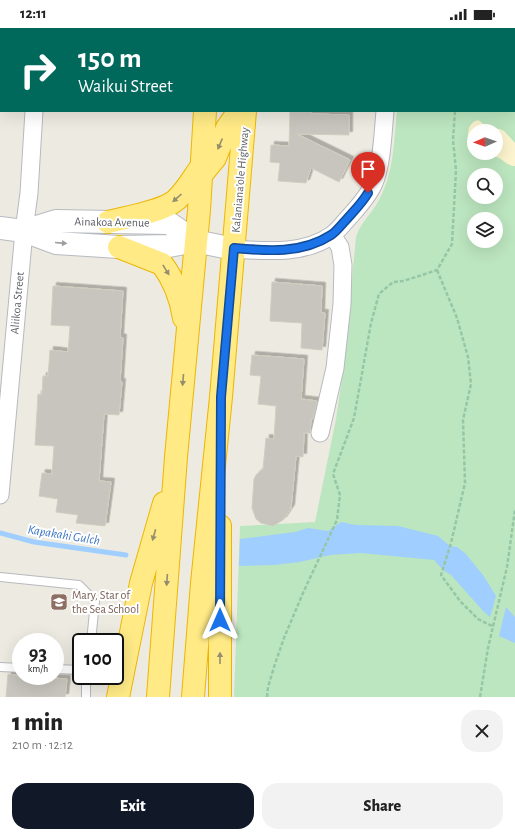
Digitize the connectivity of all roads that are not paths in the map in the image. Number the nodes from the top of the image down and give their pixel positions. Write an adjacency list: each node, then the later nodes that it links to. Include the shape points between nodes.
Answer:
1 (34, 112): 9 (street, Aliikoa Street)
2 (205, 112): 6 (highway)
3 (238, 112): 6 (highway, one-way to 6, via 227,128 215,158)
4 (245, 112): 13 (highway, Kalaniana’ole Highway)
5 (385, 112): 10 (street, via 374,183 362,203)
6 (200, 172): 7 (highway, one-way to 7, via 176,200 168,205); 11 (highway)
7 (108, 222): 9 (street, Ainakoa Avenue, via 56,221); 11 (street, Ainakoa Avenue, via 169,223)
8 (0, 228): 9 (street, Ainakoa Avenue)
9 (24, 231): 12 (street, Ainakoa Avenue, one-way to 12, via 56,243); 18 (street, Aliikoa Street)
10 (332, 235): 13 (street, via 291,250); 16 (street, via 340,247 343,265 342,304 335,368)
11 (195, 241): 12 (street, Ainakoa Avenue, via 169,246); 13 (street, Ainakoa Avenue); 14 (highway)
12 (120, 247): 14 (highway, one-way to 14, via 158,262 167,270 181,302)
13 (234, 248): 15 (highway, Kalaniana’ole Highway)
14 (186, 341): 17 (highway, one-way to 17)
15 (221, 397): 27 (highway); 28 (highway, one-way to 15)
16 (320, 433)
17 (176, 457): 25 (highway, one-way to 25, via 141,583); 26 (highway, one-way to 26)
18 (0, 495)
19 (0, 578): 20 (lane, via 79,585 95,601)
20 (92, 633)
21 (0, 667): 22 (lane)
22 (12, 668)
23 (86, 685): 24 (lane)
24 (86, 697)
25 (118, 697)
26 (158, 697)
27 (193, 697)
28 (220, 697)

